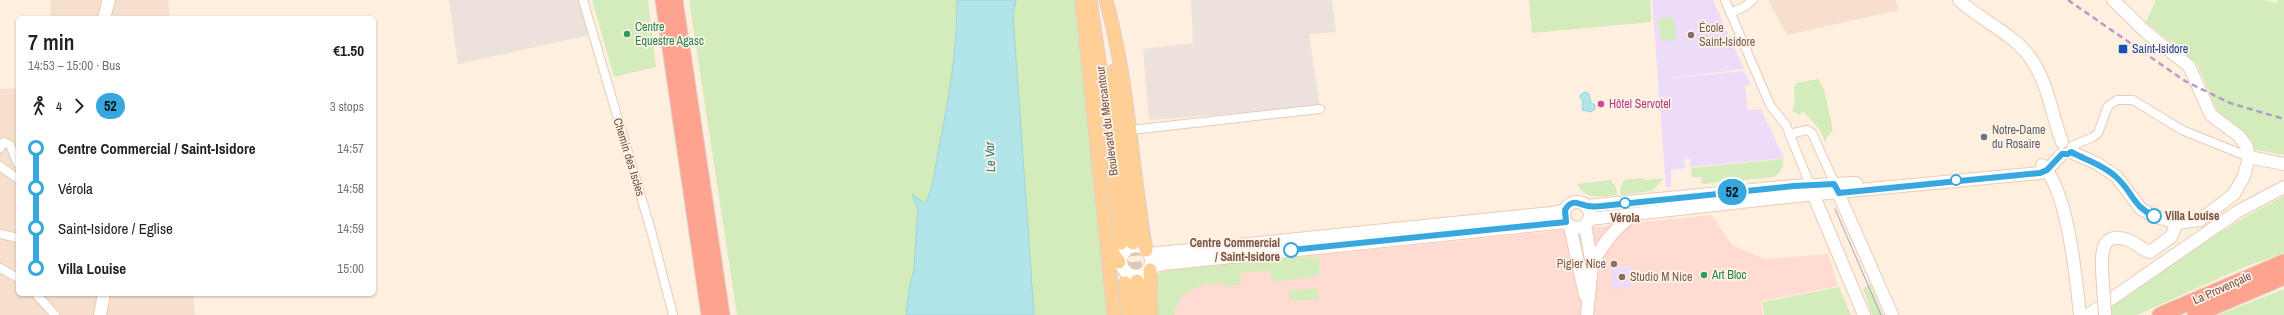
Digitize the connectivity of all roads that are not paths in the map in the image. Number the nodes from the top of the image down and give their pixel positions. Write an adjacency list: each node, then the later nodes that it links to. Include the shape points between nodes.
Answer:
1 (109, 0): 14 (main road)
2 (583, 0): 51 (street, Chemin des Iscles, via 652,234)
3 (663, 0): 52 (highway)
4 (675, 0): 53 (highway)
5 (1082, 0): 16 (main road)
6 (1090, 0): 7 (main road, Boulevard du Mercantour, via 1127,243 1119,112)
7 (1103, 0)
8 (1106, 0): 17 (main road, via 1114,30)
9 (1725, 0): 13 (street)
10 (1753, 0): 13 (street)
11 (1959, 0): 20 (main road, via 2029,55 2046,86)
12 (2113, 0): 21 (main road, via 2130,18 2189,66 2211,115 2239,136 2247,147)
13 (1730, 13): 18 (street, via 1770,105 1786,125)
14 (105, 16)
15 (1320, 110): 17 (street)
16 (1096, 130): 40 (main road, via 1111,245); 54 (main road, via 1106,248)
17 (1131, 130): 38 (main road)
18 (1789, 134): 29 (street, via 1806,130 1812,133); 30 (street)
19 (0, 148): 22 (street, via 4,142 10,145)
20 (2065, 149): 21 (street, via 2098,133 2108,106 2124,99 2143,104 2182,130); 25 (main road); 35 (main road, via 2116,176 2141,209)
21 (2249, 157): 23 (main road); 35 (main road, via 2244,176 2234,194 2200,220)
22 (16, 159)
23 (2280, 163): 26 (main road)
24 (0, 166): 27 (street)
25 (2042, 168): 29 (main road); 60 (main road, via 2060,199 2070,245)
26 (2284, 172)
27 (16, 178)
28 (2284, 187): 61 (main road, via 2237,212)
29 (1837, 189): 30 (main road); 59 (main road)
30 (1812, 190): 31 (main road); 32 (main road); 58 (main road)
31 (1586, 206): 33 (main road, via 1573,202); 34 (main road, via 1589,210)
32 (1633, 215): 34 (main road); 41 (main road, via 1606,240)
33 (1567, 219): 34 (main road, via 1575,228); 38 (main road, via 1545,214); 43 (main road, via 1172,263); 48 (main road)
34 (1587, 222): 41 (main road)
35 (2176, 223): 62 (main road, bridge, via 2171,237 2150,252 2124,238 2111,239 2106,243 2101,256)
36 (0, 234): 37 (street)
37 (16, 238)
38 (1148, 252): 40 (main road, via 1136,247 1126,250 1122,253); 43 (main road)
39 (2284, 262): 63 (highway, La Provençale)
40 (1120, 265): 43 (main road, via 1127,274 1133,275 1143,274); 54 (main road, via 1114,281)
41 (1592, 265): 48 (main road)
42 (0, 268): 44 (street)
43 (1150, 269): 57 (main road)
44 (16, 277)
45 (2284, 277): 64 (highway, La Provençale)
46 (38, 296): 49 (street)
47 (104, 296): 50 (main road)
48 (1587, 309)
49 (55, 315)
50 (100, 315)
51 (673, 315)
52 (709, 315)
53 (722, 315)
54 (1115, 315)
55 (1128, 315): 56 (main road, via 1131,282)
56 (1140, 315)
57 (1151, 315)
58 (1864, 315)
59 (1892, 315)
60 (2080, 315)
61 (2088, 315)
62 (2105, 315)
63 (2160, 315)
64 (2195, 315)

